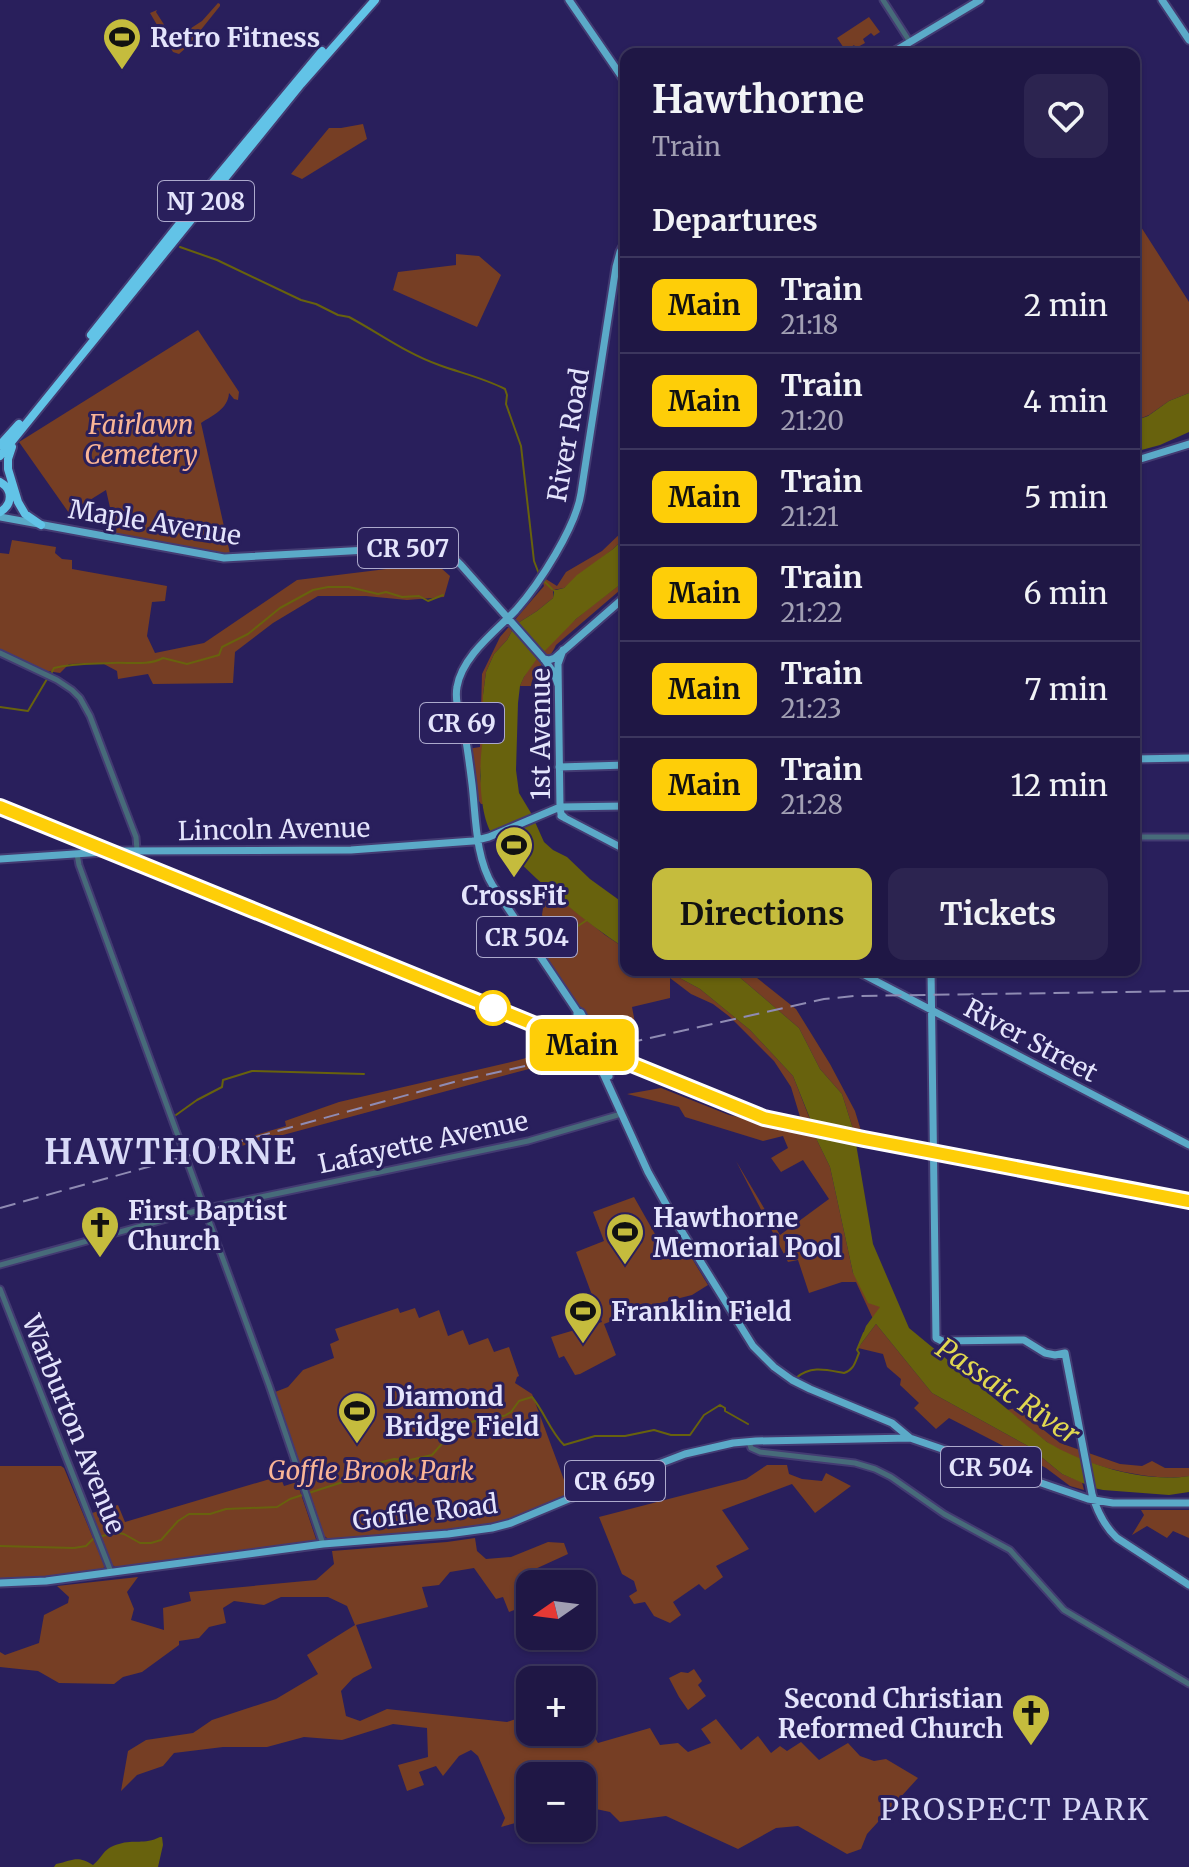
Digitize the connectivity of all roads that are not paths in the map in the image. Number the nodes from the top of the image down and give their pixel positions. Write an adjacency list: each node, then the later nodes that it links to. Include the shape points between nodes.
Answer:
1 (368, 0): 13 (highway, NJ 208, via 285,93)
2 (375, 0): 12 (highway, NJ 208)
3 (569, 0): 10 (main road)
4 (883, 0): 8 (street)
5 (980, 0): 8 (main road)
6 (1162, 0): 7 (main road)
7 (1189, 40)
8 (910, 42): 9 (main road)
9 (900, 48)
10 (620, 74)
11 (620, 252): 23 (main road, River Road, via 578,507 539,581)
12 (41, 406): 15 (highway, NJ 208); 19 (highway, via 11,449 7,464 20,506)
13 (0, 446)
14 (1189, 446): 16 (main road)
15 (0, 456)
16 (1140, 461)
17 (0, 482): 18 (highway, via 10,495)
18 (0, 514): 19 (main road, Maple Avenue / CR 507)
19 (41, 525): 23 (main road, Maple Avenue / CR 507, via 224,558 442,550)
20 (620, 602): 22 (main road)
21 (620, 609): 22 (main road)
22 (609, 612): 24 (main road)
23 (510, 620): 26 (main road, Maple Avenue); 39 (main road, CR 69, via 470,659 457,689)
24 (563, 650): 26 (main road, via 553,660); 27 (main road, 1st Avenue)
25 (0, 653): 41 (street, via 62,683 83,703)
26 (544, 659): 27 (main road, Maple Avenue)
27 (558, 685): 31 (main road, 1st Avenue)
28 (1189, 758): 29 (main road)
29 (1140, 759)
30 (620, 765): 31 (main road)
31 (559, 767): 32 (main road, 1st Avenue)
32 (559, 779): 34 (main road, 1st Avenue); 35 (main road, via 554,802)
33 (620, 806): 34 (main road)
34 (560, 807): 35 (main road, Lincoln Avenue); 36 (main road, 1st Avenue)
35 (543, 814): 36 (main road); 39 (main road, Lincoln Avenue)
36 (565, 818): 40 (main road)
37 (1140, 837): 38 (street)
38 (1189, 837)
39 (478, 840): 41 (main road, Lincoln Avenue, via 351,850); 47 (main road, CR 504, via 490,881 581,1013)
40 (620, 845)
41 (137, 850): 42 (main road, Lincoln Avenue, bridge)
42 (77, 854): 43 (main road, Lincoln Avenue); 49 (street)
43 (0, 859)
44 (866, 976): 46 (main road, River Street)
45 (931, 976): 46 (main road)
46 (931, 1010): 48 (main road, River Street); 54 (main road, via 935,1336 939,1341 1024,1340 1045,1353 1065,1353)
47 (621, 1114): 49 (street, Lafayette Avenue, via 528,1141); 52 (main road, CR 504, via 669,1211 763,1357 794,1382 889,1421)
48 (1189, 1145)
49 (203, 1209): 50 (street, Lafayette Avenue); 56 (street)
50 (0, 1265)
51 (0, 1289): 57 (street, Warburton Avenue)
52 (910, 1438): 53 (main road, Goffle Road / CR 659); 54 (main road, Goffle Road / CR 504)
53 (748, 1441): 56 (main road, Goffle Road / CR 659, via 676,1458 498,1527); 60 (street, via 760,1452 855,1463 891,1477 1010,1550 1064,1610)
54 (1093, 1497): 55 (main road, CR 504, via 1113,1503); 59 (main road, via 1113,1534)
55 (1189, 1503)
56 (323, 1544): 57 (main road, Goffle Road / CR 659)
57 (112, 1573): 58 (main road, Goffle Road / CR 659)
58 (0, 1583)
59 (1189, 1585)
60 (1189, 1684)

